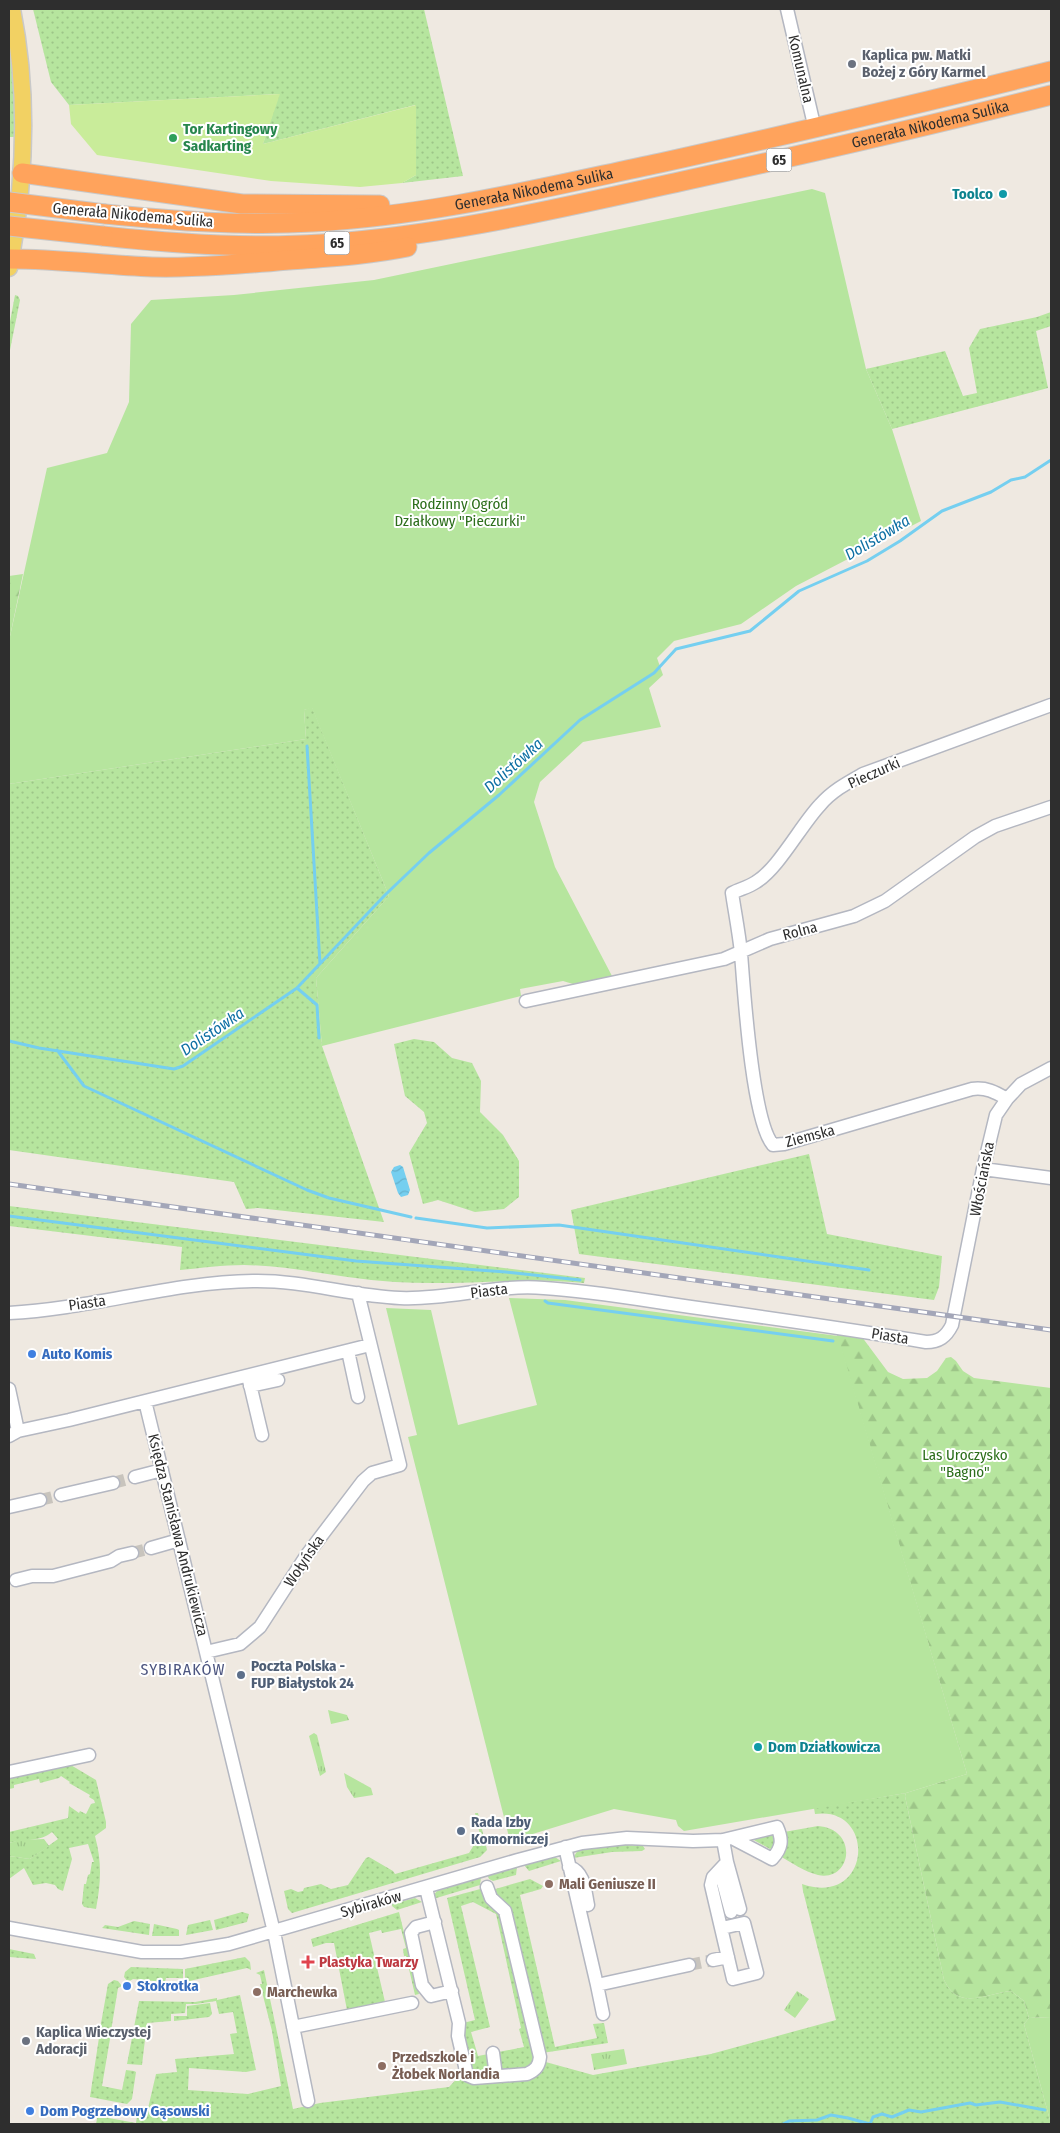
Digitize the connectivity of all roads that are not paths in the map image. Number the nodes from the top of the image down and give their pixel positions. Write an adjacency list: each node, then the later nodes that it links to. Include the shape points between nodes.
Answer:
1 (12, 9): 6 (main road, via 22,86)
2 (787, 9): 5 (street, Komunalna)
3 (1051, 71): 5 (highway, Generała Nikodema Sulika / 65)
4 (1051, 95): 9 (highway, Generała Nikodema Sulika / 65)
5 (816, 129): 7 (highway, Generała Nikodema Sulika / 65)
6 (15, 172): 7 (highway, via 242,204 396,204 461,196); 11 (main road)
7 (516, 194): 8 (highway, Generała Nikodema Sulika / 65, bridge, via 390,215 247,224 191,222)
8 (9, 202)
9 (567, 206): 10 (highway, Generała Nikodema Sulika / 65, bridge, via 412,234 320,244 194,244); 11 (highway, via 495,230 378,253 190,267)
10 (9, 226)
11 (9, 262)
12 (1051, 705): 14 (street, Pieczurki, via 863,774 830,795 768,872 758,881 732,893)
13 (1051, 807): 14 (street, Rolna, via 996,826 868,910 770,939)
14 (741, 952): 15 (street, Rolna, via 724,959); 17 (street, Ziemska, via 754,1080 765,1130 773,1145 793,1142 972,1089 988,1090)
15 (526, 1001)
16 (1051, 1068): 17 (street, Włościańska, via 1021,1084)
17 (1007, 1099): 18 (street, Włościańska, via 996,1115)
18 (983, 1169): 19 (street); 22 (street, Włościańska)
19 (1051, 1178)
20 (358, 1292): 21 (street, Piasta, via 285,1282 234,1282); 22 (street, Piasta, via 399,1298 429,1298 501,1288 543,1287 926,1342 946,1335); 23 (street)
21 (9, 1313)
22 (954, 1316)
23 (370, 1345): 24 (street); 42 (street, Wołyńska, via 400,1465 372,1473 363,1481 309,1552 256,1632 240,1644)
24 (348, 1350): 26 (street); 28 (street)
25 (278, 1380): 26 (street)
26 (249, 1381): 29 (street); 31 (street)
27 (9, 1389): 30 (street)
28 (354, 1391)
29 (144, 1400): 30 (street); 32 (street, Księdza Stanisława Andrukiewicza)
30 (13, 1434)
31 (262, 1435)
32 (162, 1470): 33 (street); 38 (street, Księdza Stanisława Andrukiewicza)
33 (135, 1477)
34 (113, 1483): 35 (street)
35 (61, 1494)
36 (40, 1500): 37 (street)
37 (9, 1507)
38 (179, 1540): 39 (street); 42 (street, Księdza Stanisława Andrukiewicza)
39 (151, 1548)
40 (132, 1553): 41 (street, via 53,1576)
41 (16, 1580)
42 (206, 1652): 56 (street, Księdza Stanisława Andrukiewicza)
43 (89, 1755): 44 (street)
44 (9, 1772)
45 (565, 1847): 46 (street, Sybiraków, via 613,1838 693,1842 728,1839); 47 (street); 50 (street, Sybiraków)
46 (726, 1862): 52 (street, via 723,1882); 55 (street, via 713,1877 711,1885)
47 (569, 1867): 48 (street); 51 (street, via 581,1875); 60 (street)
48 (561, 1878)
49 (487, 1887): 66 (street, via 491,1898 506,1910 540,2057 535,2071)
50 (426, 1888): 53 (street); 56 (street, Sybiraków)
51 (588, 1905)
52 (735, 1910)
53 (435, 1922): 61 (street); 61 (street, via 416,1927 411,1933 420,1977 431,1996)
54 (9, 1928): 56 (street, Sybiraków, via 160,1953 217,1947)
55 (722, 1928): 57 (street); 57 (street, via 744,1923 757,1973 734,1979)
56 (274, 1932): 64 (street, Księdza Stanisława Andrukiewicza)
57 (728, 1957): 58 (street)
58 (713, 1960)
59 (689, 1965): 60 (street)
60 (597, 1985): 63 (street)
61 (452, 1992): 66 (street, via 467,2075 474,2078)
62 (412, 2002): 64 (street)
63 (603, 2014)
64 (293, 2027): 67 (street, Księdza Stanisława Andrukiewicza)
65 (493, 2053): 66 (street)
66 (496, 2076)
67 (308, 2102)

